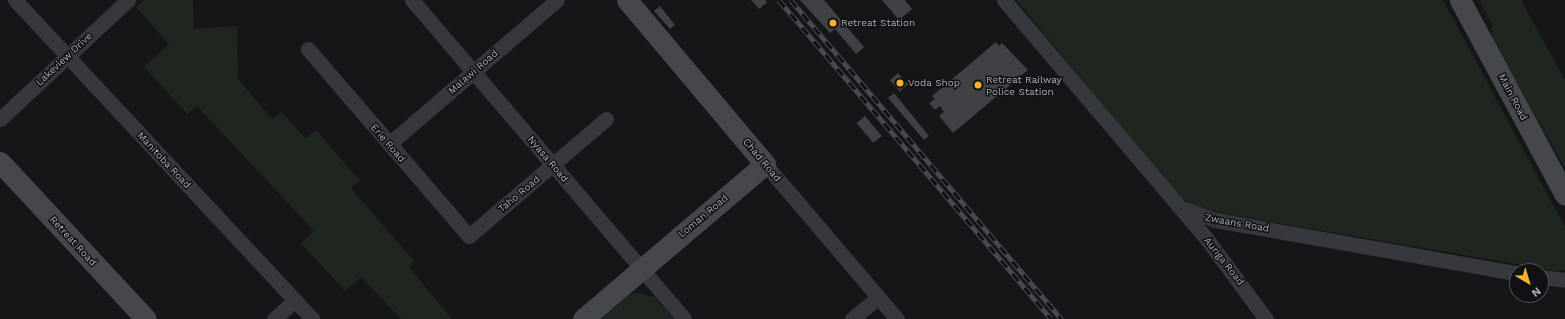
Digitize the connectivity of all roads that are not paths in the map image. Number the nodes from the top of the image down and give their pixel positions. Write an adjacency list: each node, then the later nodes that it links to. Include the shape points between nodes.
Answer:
1 (15, 0): 9 (street, Manitoba Road)
2 (128, 0): 9 (street, Lakeview Drive)
3 (412, 0): 10 (street, Nyasa Road)
4 (557, 0): 10 (street, Malawi Road)
5 (627, 0): 15 (street, Chad Road)
6 (1004, 0): 18 (street, Zwaans Road)
7 (1460, 0): 17 (street, Main Road)
8 (308, 50): 13 (street, Erie Road)
9 (68, 56): 11 (street, Lakeview Drive); 25 (street, Manitoba Road)
10 (474, 72): 13 (street, Malawi Road); 16 (street, Nyasa Road)
11 (0, 119)
12 (606, 119): 16 (street, Taho Road)
13 (389, 144): 19 (street, Erie Road)
14 (0, 162): 26 (street, Retreat Road)
15 (766, 164): 20 (street, Loman Road); 24 (street, Chad Road)
16 (553, 165): 19 (street, Taho Road); 20 (street, Nyasa Road)
17 (1565, 195)
18 (1179, 206): 21 (street, Zwaans Road, via 1215,220); 33 (street, Auriga Road, via 1224,260)
19 (469, 236)
20 (641, 269): 29 (street, Loman Road); 30 (street, Nyasa Road)
21 (1509, 272)
22 (1549, 278): 23 (street)
23 (1565, 280)
24 (878, 297): 31 (street); 32 (street, Chad Road)
25 (295, 300): 27 (street); 28 (street, Manitoba Road)
26 (146, 319)
27 (274, 319)
28 (312, 319)
29 (583, 319)
30 (684, 319)
31 (852, 319)
32 (897, 319)
33 (1266, 319)

